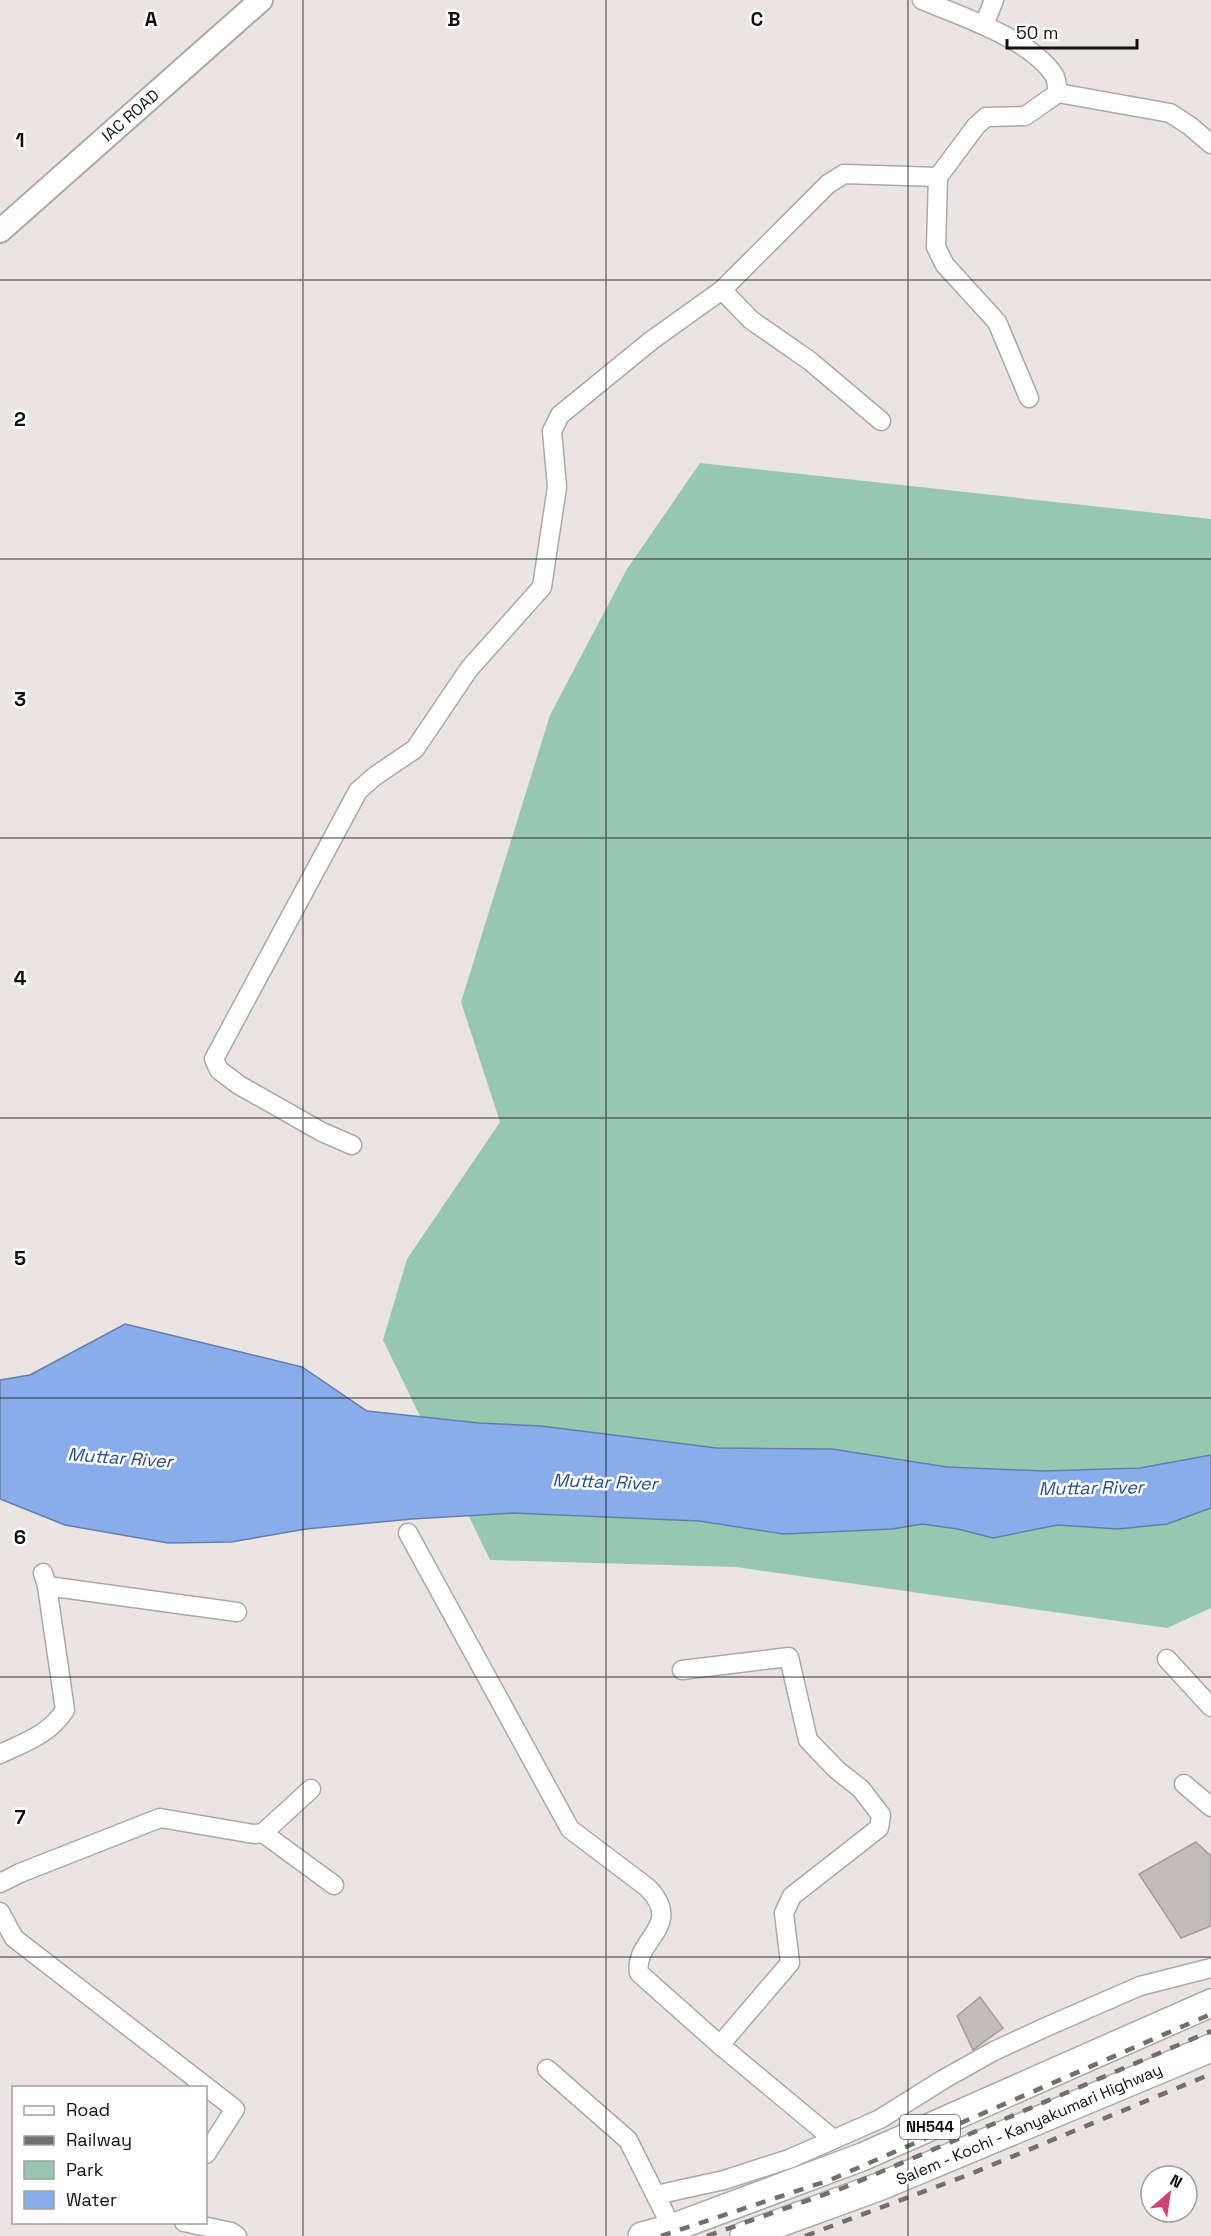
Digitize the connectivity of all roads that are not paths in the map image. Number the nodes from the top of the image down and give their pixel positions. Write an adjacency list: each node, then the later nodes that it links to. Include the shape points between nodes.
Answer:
1 (261, 0): 8 (main road, IAC ROAD)
2 (922, 0): 4 (street)
3 (994, 0): 4 (street)
4 (984, 25): 5 (street, via 1033,52 1055,76)
5 (1059, 93): 6 (street, via 1170,113); 7 (street, via 1025,116 986,117)
6 (1211, 144)
7 (938, 177): 9 (street, via 844,174 828,184); 10 (street, via 936,247 945,265 997,322)
8 (0, 231)
9 (722, 290): 11 (street, via 751,320 810,361); 12 (street, via 652,340 560,415 552,431 557,487 542,587 468,669 415,749 357,791 213,1059 219,1070 239,1085)
10 (1029, 398)
11 (881, 421)
12 (352, 1145)
13 (408, 1533): 28 (street, via 570,1829 658,1899 662,1911 660,1926 639,1960 639,1973)
14 (237, 1612): 18 (street, via 45,1579 65,1710 35,1738)
15 (1167, 1659): 17 (street)
16 (682, 1670): 28 (street, via 789,1657 808,1740 861,1789 881,1815 879,1828 792,1896 784,1913 790,1963)
17 (1211, 1707)
18 (0, 1754)
19 (1184, 1784): 21 (street)
20 (311, 1789): 22 (street)
21 (1211, 1807)
22 (263, 1833): 23 (street, via 160,1818); 24 (street)
23 (0, 1883)
24 (334, 1885)
25 (0, 1913): 31 (street, via 14,1938)
26 (1211, 1968): 33 (street, via 1140,1986 1046,2027 984,2056 880,2119)
27 (1211, 2002): 38 (highway, NH544, via 861,2157)
28 (720, 2045): 33 (street)
29 (1211, 2048): 42 (highway, Salem - Kochi - Kanyakumari Highway / NH544, via 881,2186)
30 (547, 2069): 35 (street, via 628,2140)
31 (205, 2086)
32 (207, 2087): 34 (street, via 235,2109)
33 (833, 2139): 35 (street, via 789,2159 724,2180)
34 (207, 2152)
35 (656, 2195): 38 (street)
36 (183, 2224): 39 (street)
37 (189, 2224): 40 (street)
38 (672, 2228): 41 (highway, NH544)
39 (173, 2236)
40 (237, 2236)
41 (642, 2236)
42 (744, 2236)

